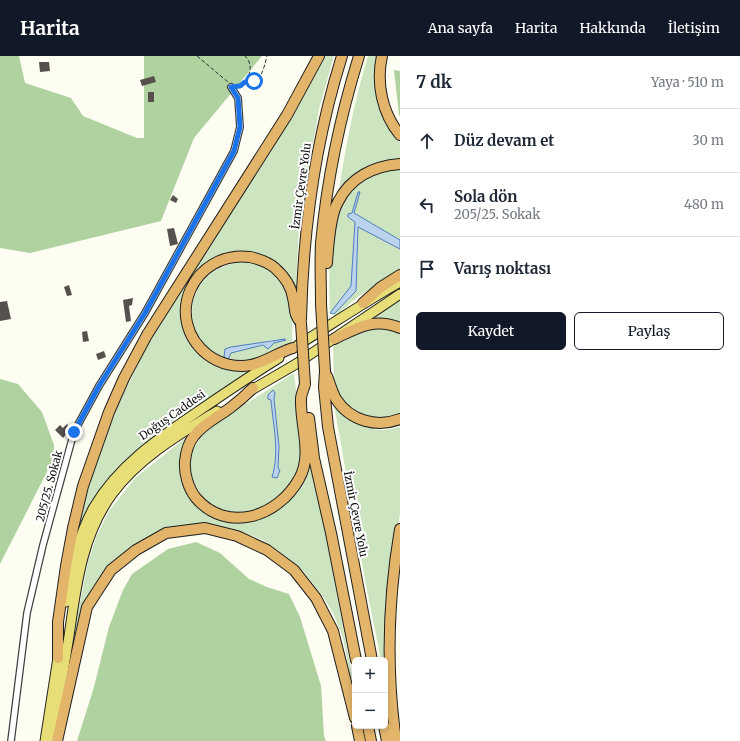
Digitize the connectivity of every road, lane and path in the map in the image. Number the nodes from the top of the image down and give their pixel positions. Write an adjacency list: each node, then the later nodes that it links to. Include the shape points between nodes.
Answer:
1 (197, 56): 9 (path, via 227,80)
2 (246, 56): 8 (path, via 251,66)
3 (267, 56): 8 (path, via 259,77 254,81)
4 (319, 56): 28 (highway, via 287,115 147,335 109,412 83,486 73,528 58,622)
5 (342, 56): 17 (highway, İzmir Çevre Yolu, via 331,90 313,174 302,274)
6 (358, 56): 16 (highway, via 337,137 328,191 321,245)
7 (382, 56): 10 (highway, via 381,94 386,112)
8 (245, 82): 9 (path, via 240,86)
9 (231, 87): 33 (street, 205/25. Sokak, via 238,98 240,127 234,151 145,313 99,386 74,432 27,613)
10 (400, 135)
11 (400, 164): 16 (highway, via 376,168 364,174 350,185 337,203)
12 (400, 275): 15 (highway)
13 (400, 282): 15 (main road, Doğuş Caddesi)
14 (400, 294): 19 (main road, Doğuş Caddesi)
15 (363, 303): 20 (main road, Doğuş Caddesi)
16 (321, 304): 21 (highway, bridge)
17 (301, 323): 20 (highway, via 296,316 291,288 283,275 273,266 258,259 241,256 221,260 207,268 196,279 189,292 186,320 189,331 196,344 213,359 224,364 250,365); 22 (highway, bridge)
18 (400, 328): 19 (highway, via 372,323)
19 (334, 339): 23 (main road, Doğuş Caddesi)
20 (293, 348): 28 (main road, Doğuş Caddesi, via 159,437 140,453 94,507 73,563)
21 (325, 371): 24 (highway, via 336,399 358,419 384,424); 27 (highway, İzmir Çevre Yolu, via 328,427)
22 (305, 384): 23 (highway, via 301,398 306,463 300,479 290,494 268,511 253,516 225,516 213,512 200,503 193,494 184,468 186,451 193,436 205,424 230,408); 26 (highway, via 314,458)
23 (253, 388): 35 (main road, Doğuş Caddesi, via 146,460 113,493 101,511 90,535 76,585)
24 (400, 419)
25 (400, 529): 40 (highway, via 390,618 390,675)
26 (355, 657)
27 (371, 657)
28 (58, 658): 34 (main road, Doğuş Caddesi)
29 (352, 706): 36 (highway, via 333,631 316,598 294,570 267,550 237,536 205,528 166,533 136,550 112,570 87,607)
30 (358, 729): 37 (highway)
31 (368, 729): 38 (highway)
32 (385, 729): 39 (highway)
33 (11, 741)
34 (45, 741)
35 (52, 741)
36 (57, 741)
37 (360, 741)
38 (370, 741)
39 (387, 741)
40 (396, 741)

